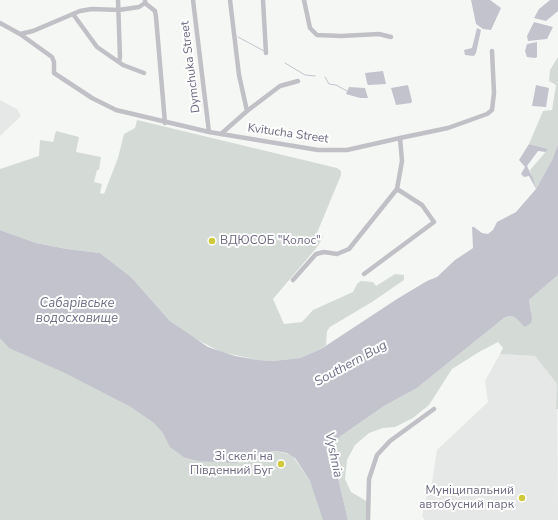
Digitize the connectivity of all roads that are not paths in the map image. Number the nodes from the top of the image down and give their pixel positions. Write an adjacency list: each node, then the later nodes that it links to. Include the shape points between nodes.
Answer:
1 (118, 0): 7 (street)
2 (193, 0): 19 (street, Dymchuka Street)
3 (230, 0): 17 (street, via 239,75)
4 (263, 0): 13 (street)
5 (304, 0): 11 (street, via 310,28 312,32 321,36 379,34)
6 (145, 2): 7 (street, via 139,6); 18 (street, via 153,8 156,17)
7 (119, 10): 8 (street, via 92,9); 14 (street)
8 (73, 14): 10 (street); 14 (street, via 97,47)
9 (0, 23): 10 (street)
10 (20, 34): 18 (street, Kvitucha Street, via 52,57 54,73 103,104)
11 (391, 37)
12 (492, 51): 21 (street, Kvitucha Street, via 494,93 490,112 448,128)
13 (266, 53)
14 (119, 62): 15 (street)
15 (144, 73)
16 (298, 81): 17 (street, via 280,86)
17 (247, 111): 20 (street)
18 (165, 123): 19 (street, Kvitucha Street)
19 (209, 132): 20 (street, Kvitucha Street)
20 (221, 134): 21 (street, Kvitucha Street, via 318,150 347,150)
21 (400, 138): 22 (street, via 402,161)
22 (397, 189): 23 (street, via 422,205 434,222); 24 (street, via 348,249 337,254 316,254)
23 (364, 274)
24 (293, 280)
25 (434, 409): 26 (street, via 390,441 376,455 369,479)
26 (368, 520)

